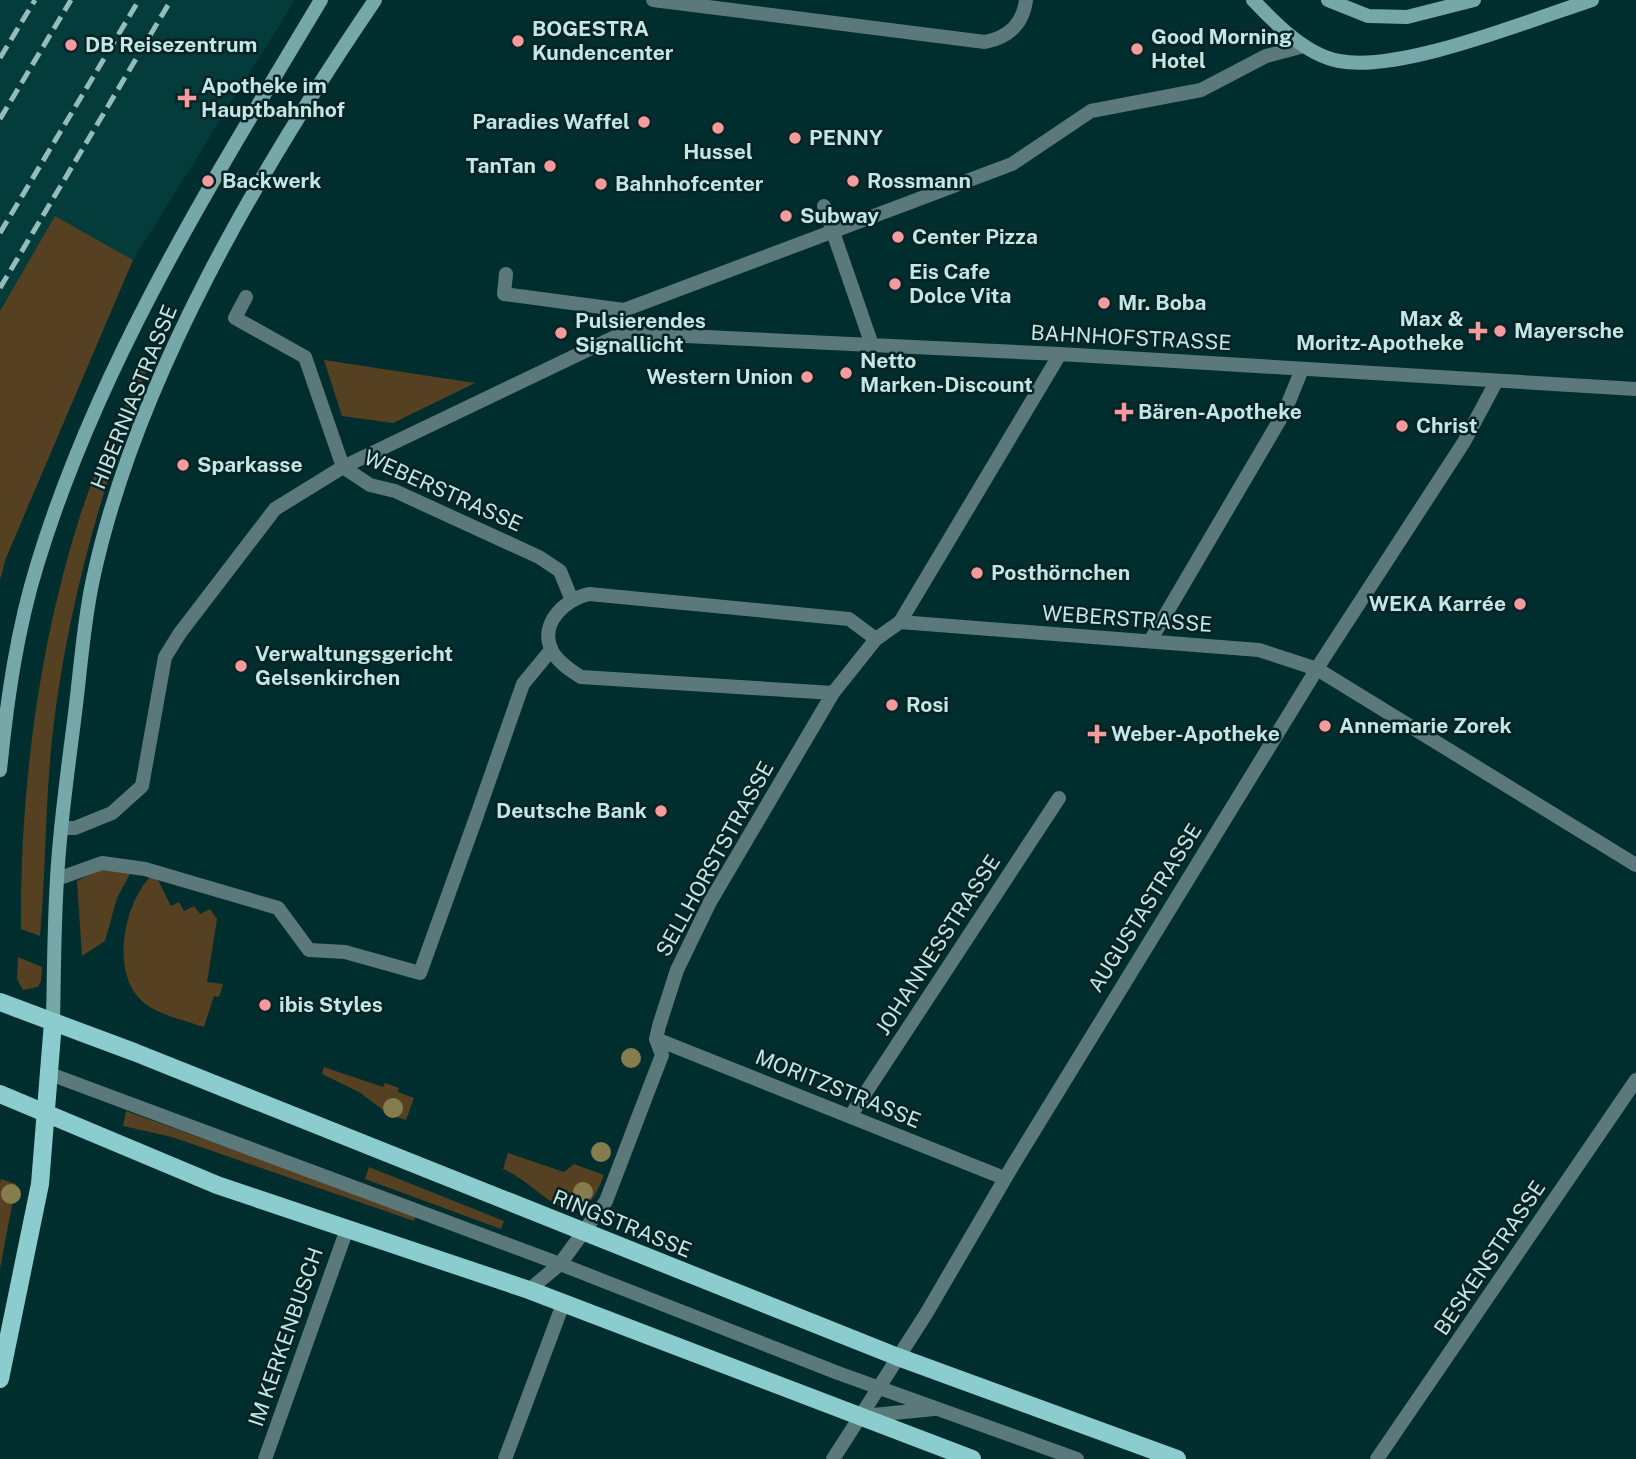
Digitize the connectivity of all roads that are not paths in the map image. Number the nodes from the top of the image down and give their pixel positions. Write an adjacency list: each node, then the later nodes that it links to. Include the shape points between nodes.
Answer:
1 (321, 0): 29 (main road, HIBERNIASTRASSE, via 151,291 88,422 38,562 6,706)
2 (374, 0): 31 (main road, HIBERNIASTRASSE, via 282,146 189,314 124,468 93,579)
3 (653, 0): 4 (street, via 985,42 1010,32 1025,12)
4 (1027, 0)
5 (1253, 0): 9 (main road)
6 (1328, 0): 7 (main road, via 1368,16 1407,17)
7 (1474, 0)
8 (1592, 0): 9 (main road, via 1448,47 1377,62 1338,61)
9 (1304, 46): 11 (street, via 1266,56 1201,90 1091,111 1012,164)
10 (824, 206): 11 (street)
11 (833, 232): 14 (street); 16 (street)
12 (506, 274): 14 (street, via 504,294)
13 (246, 297): 21 (street, via 236,318 305,356)
14 (624, 310): 15 (street)
15 (623, 333): 16 (street, BAHNHOFSTRASSE); 21 (street)
16 (872, 345): 17 (street, BAHNHOFSTRASSE)
17 (1060, 354): 18 (street, BAHNHOFSTRASSE); 23 (street)
18 (1302, 369): 19 (street, BAHNHOFSTRASSE); 25 (street, via 1285,411)
19 (1496, 382): 20 (street, BAHNHOFSTRASSE); 27 (street, AUGUSTASTRASSE, via 1464,442)
20 (1636, 389)
21 (343, 467): 22 (street, WEBERSTRASSE, via 370,485 394,491 539,557 560,571); 31 (street, WEBERSTRASSE, via 275,509 180,633 165,657 142,786 112,813 75,828)
22 (571, 598): 24 (street, via 589,594 809,613 849,619); 26 (street, via 556,613 549,631)
23 (900, 622): 24 (street); 25 (street, WEBERSTRASSE)
24 (876, 639): 28 (street, SELLHORSTSTRASSE)
25 (1150, 641): 27 (street, WEBERSTRASSE, via 1259,650)
26 (551, 650): 28 (street, via 581,677); 33 (street, via 523,684 420,973 345,952 309,950 278,908 145,869 102,863)
27 (1317, 669): 32 (street, WEBERSTRASSE); 42 (street, AUGUSTASTRASSE)
28 (833, 694): 36 (street, SELLHORSTSTRASSE, via 710,902 677,970)
29 (0, 770)
30 (1059, 798): 41 (street, JOHANNESSTRASSE)
31 (61, 828): 33 (main road, HIBERNIASTRASSE)
32 (1636, 865)
33 (57, 879): 35 (main road, HIBERNIASTRASSE)
34 (0, 1002): 35 (main road, RINGSTRASSE)
35 (53, 1022): 37 (main road); 44 (main road, RINGSTRASSE)
36 (656, 1039): 41 (street, MORITZSTRASSE); 44 (street, SELLHORSTSTRASSE, via 662,1055 606,1201)
37 (50, 1074): 40 (main road); 45 (street)
38 (1636, 1080): 59 (street, BESKENSTRASSE)
39 (0, 1094): 40 (main road)
40 (48, 1114): 43 (main road, via 217,1185); 49 (main road, via 40,1184)
41 (851, 1115): 42 (street, MORITZSTRASSE)
42 (1004, 1178): 48 (street, AUGUSTASTRASSE)
43 (347, 1229): 46 (main road); 53 (street, IM KERKENBUSCH)
44 (584, 1234): 45 (street, SELLHORSTSTRASSE); 48 (main road, RINGSTRASSE)
45 (560, 1264): 46 (street, SELLHORSTSTRASSE); 50 (street)
46 (529, 1290): 47 (main road)
47 (563, 1304): 52 (main road); 54 (street)
48 (898, 1357): 50 (street, AUGUSTASTRASSE); 58 (main road, RINGSTRASSE)
49 (0, 1379)
50 (878, 1386): 51 (street); 52 (street, AUGUSTASTRASSE)
51 (938, 1408): 52 (street); 57 (street)
52 (858, 1417): 55 (street, AUGUSTASTRASSE); 56 (main road)
53 (265, 1459)
54 (505, 1459)
55 (833, 1459)
56 (972, 1459)
57 (1077, 1459)
58 (1177, 1459)
59 (1377, 1459)

